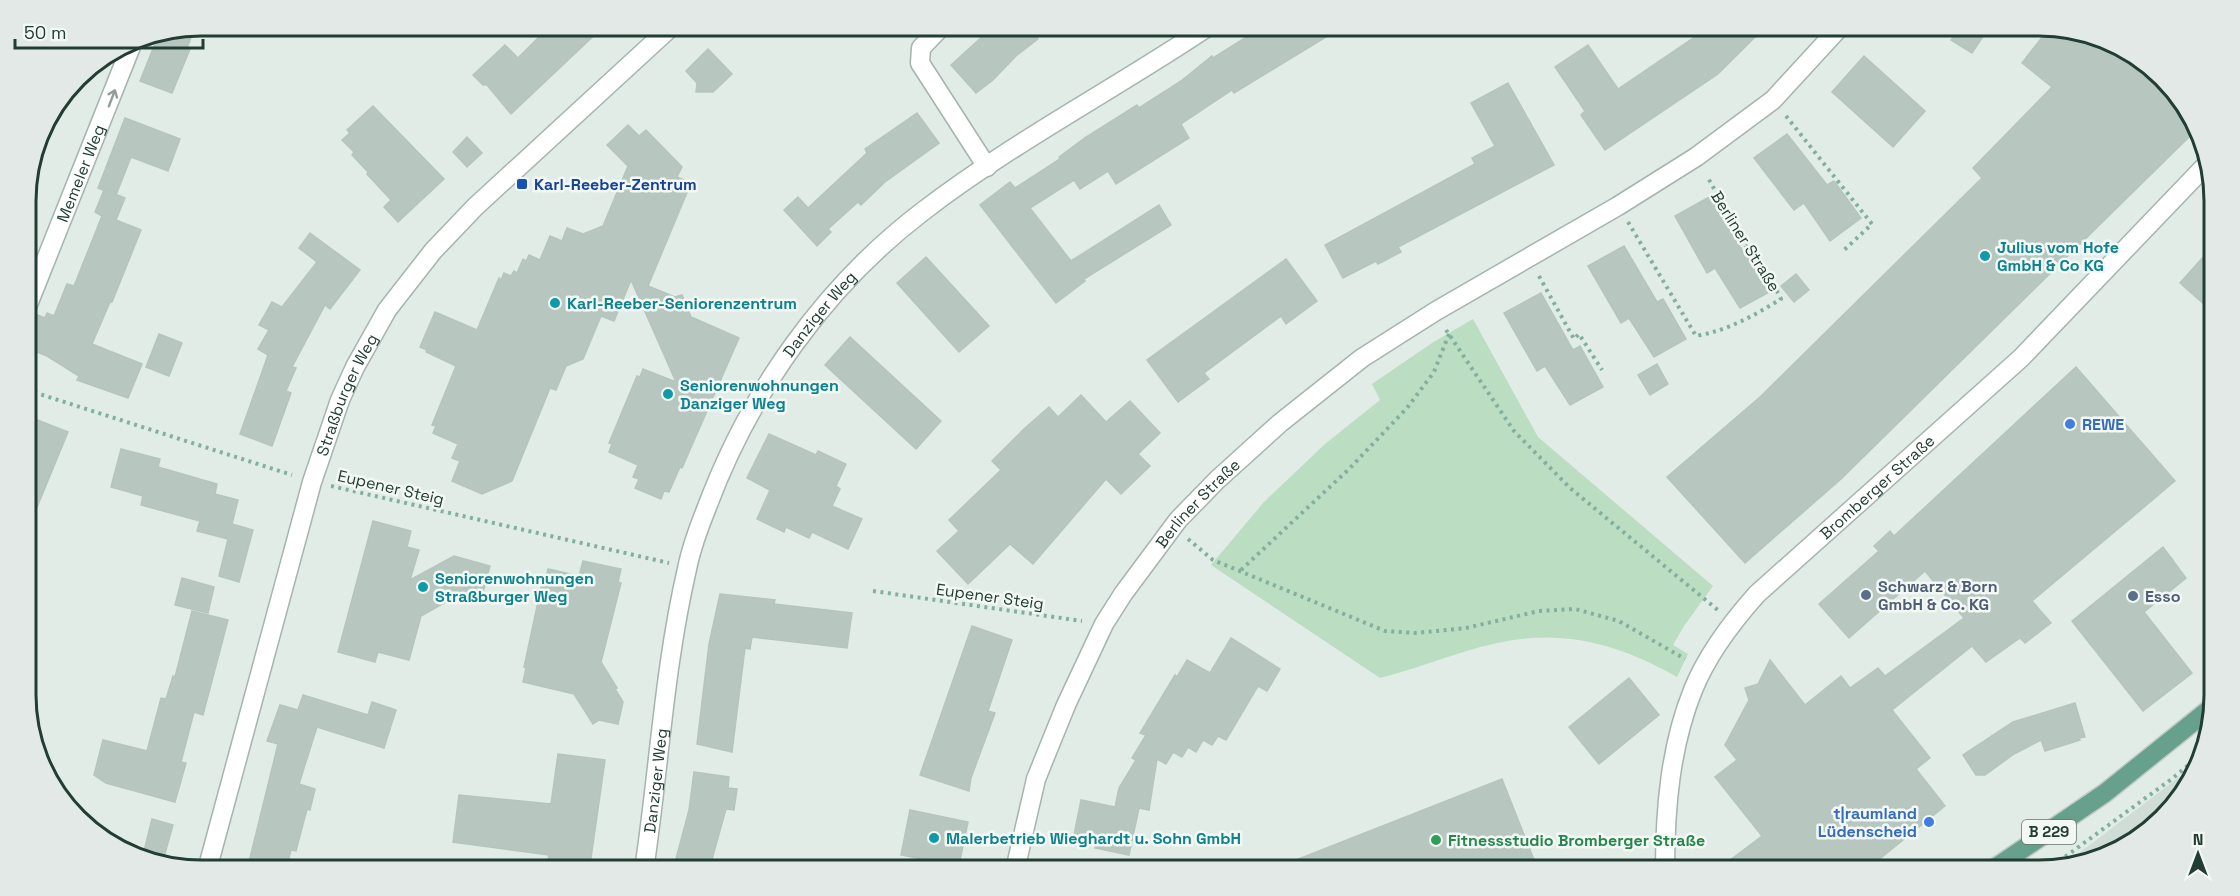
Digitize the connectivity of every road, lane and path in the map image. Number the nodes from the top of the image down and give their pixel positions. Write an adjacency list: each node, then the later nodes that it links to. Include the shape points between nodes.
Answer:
1 (661, 36): 16 (street, Straßburger Weg, via 475,207 403,287 347,383)
2 (932, 36): 8 (street, via 921,48 920,63)
3 (1194, 36): 8 (street, Danziger Weg)
4 (1832, 36): 6 (street, Berliner Straße)
5 (128, 53): 13 (street, Memeler Weg, one-way to 5)
6 (1773, 100): 7 (street, Berliner Straße); 11 (path, via 1872,224)
7 (1696, 157): 10 (street, Berliner Straße); 10 (path, Berliner Straße, via 1746,246 1752,244 1781,299 1719,332 1696,336)
8 (987, 167): 18 (street, Danziger Weg, via 921,213 880,249 841,286 790,348 748,416 717,478)
9 (2201, 170): 30 (street, Bromberger Straße, via 2021,358 1757,594 1732,623 1693,689 1680,733 1665,820)
10 (1618, 206): 12 (street, Berliner Straße)
11 (1842, 252)
12 (1528, 256): 14 (path, via 1574,339 1579,334); 17 (street, Berliner Straße, via 1362,358 1280,423)
13 (36, 285)
14 (1602, 370)
15 (36, 393): 16 (path, Eupener Steig)
16 (312, 482): 18 (path, Eupener Steig); 27 (street, Straßburger Weg)
17 (1173, 526): 19 (path, via 1214,560); 22 (street, Berliner Straße)
18 (687, 567): 28 (street, Danziger Weg, via 668,672)
19 (1240, 571): 21 (path, via 1407,408 1434,372 1449,334 1514,431 1570,488); 23 (path, via 1385,630 1415,633 1466,628 1539,610 1575,609 1619,621)
20 (873, 591): 22 (path, Eupener Steig)
21 (1703, 598)
22 (1104, 624): 29 (street, Berliner Straße, via 1036,779)
23 (1685, 659)
24 (2203, 714): 31 (main road, B 229, via 2105,793)
25 (2188, 765): 26 (path)
26 (2063, 859)
27 (210, 860)
28 (645, 860)
29 (1017, 860)
30 (1665, 860)
31 (2007, 860)

